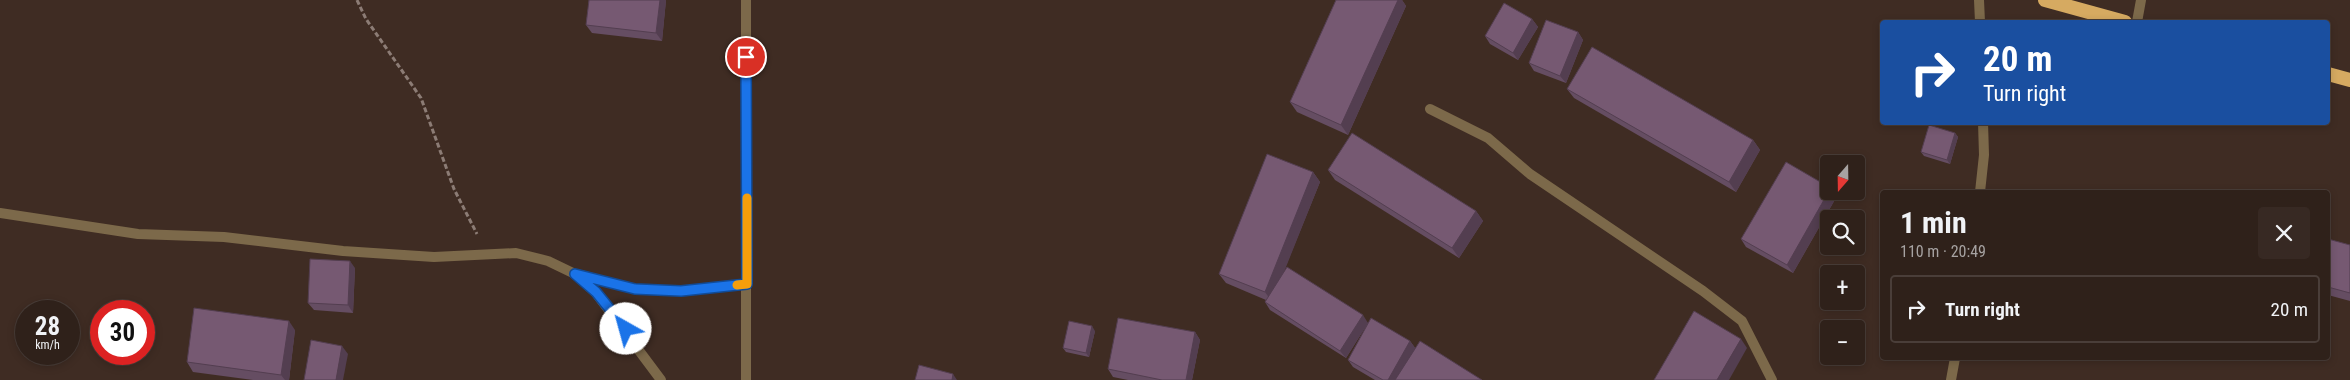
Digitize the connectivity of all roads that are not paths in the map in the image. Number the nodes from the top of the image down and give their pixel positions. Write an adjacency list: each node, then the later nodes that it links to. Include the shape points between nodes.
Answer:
1 (746, 0): 15 (street)
2 (1979, 0): 5 (street)
3 (2045, 0): 6 (highway)
4 (2141, 0): 7 (street)
5 (1980, 20)
6 (2118, 20)
7 (2136, 20)
8 (2330, 75): 9 (highway)
9 (2350, 80)
10 (1430, 109): 19 (street, via 1488,138 1530,174 1704,291 1742,321)
11 (1983, 125): 12 (street)
12 (1980, 190)
13 (0, 213): 14 (street, via 138,234 224,237 343,251 434,257 516,253 548,261)
14 (575, 274): 15 (street, via 635,289 681,291); 17 (street, via 596,292)
15 (747, 284): 18 (street)
16 (1955, 360): 20 (street)
17 (661, 380)
18 (746, 380)
19 (1772, 380)
20 (1951, 380)

